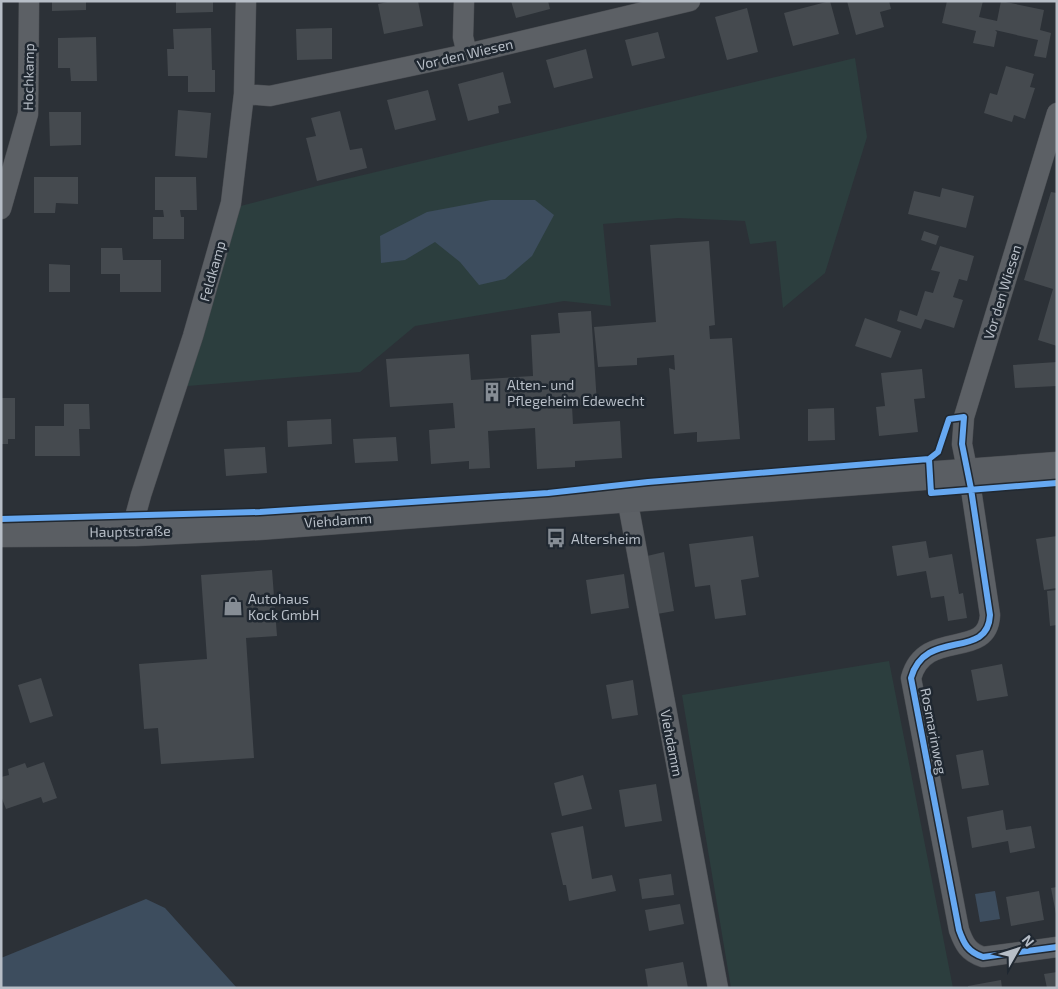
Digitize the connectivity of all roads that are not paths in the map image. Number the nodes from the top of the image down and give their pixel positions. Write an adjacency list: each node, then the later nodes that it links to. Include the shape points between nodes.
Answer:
1 (29, 1): 8 (street, Hochkamp, via 28,114)
2 (246, 1): 6 (street, Feldkamp)
3 (464, 1): 5 (street, via 463,37)
4 (686, 2): 5 (street, Vor den Wiesen)
5 (467, 54): 6 (street, Vor den Wiesen, via 270,96)
6 (244, 94): 13 (street, Feldkamp, via 231,204 193,336 141,495)
7 (1057, 113): 10 (street, Vor den Wiesen, via 964,416 962,444)
8 (1, 209)
9 (1057, 466): 10 (main road, Viehdamm)
10 (968, 473): 11 (main road, Viehdamm); 15 (street, Rosmarinweg, via 990,626 982,636 969,642 936,648 922,656 915,666 913,687 964,943 972,954 983,957)
11 (626, 498): 12 (main road, Viehdamm); 16 (street, Viehdamm)
12 (258, 526): 13 (main road, Hauptstraße)
13 (135, 532): 14 (main road, Hauptstraße)
14 (1, 533)
15 (1057, 947)
16 (718, 988)

